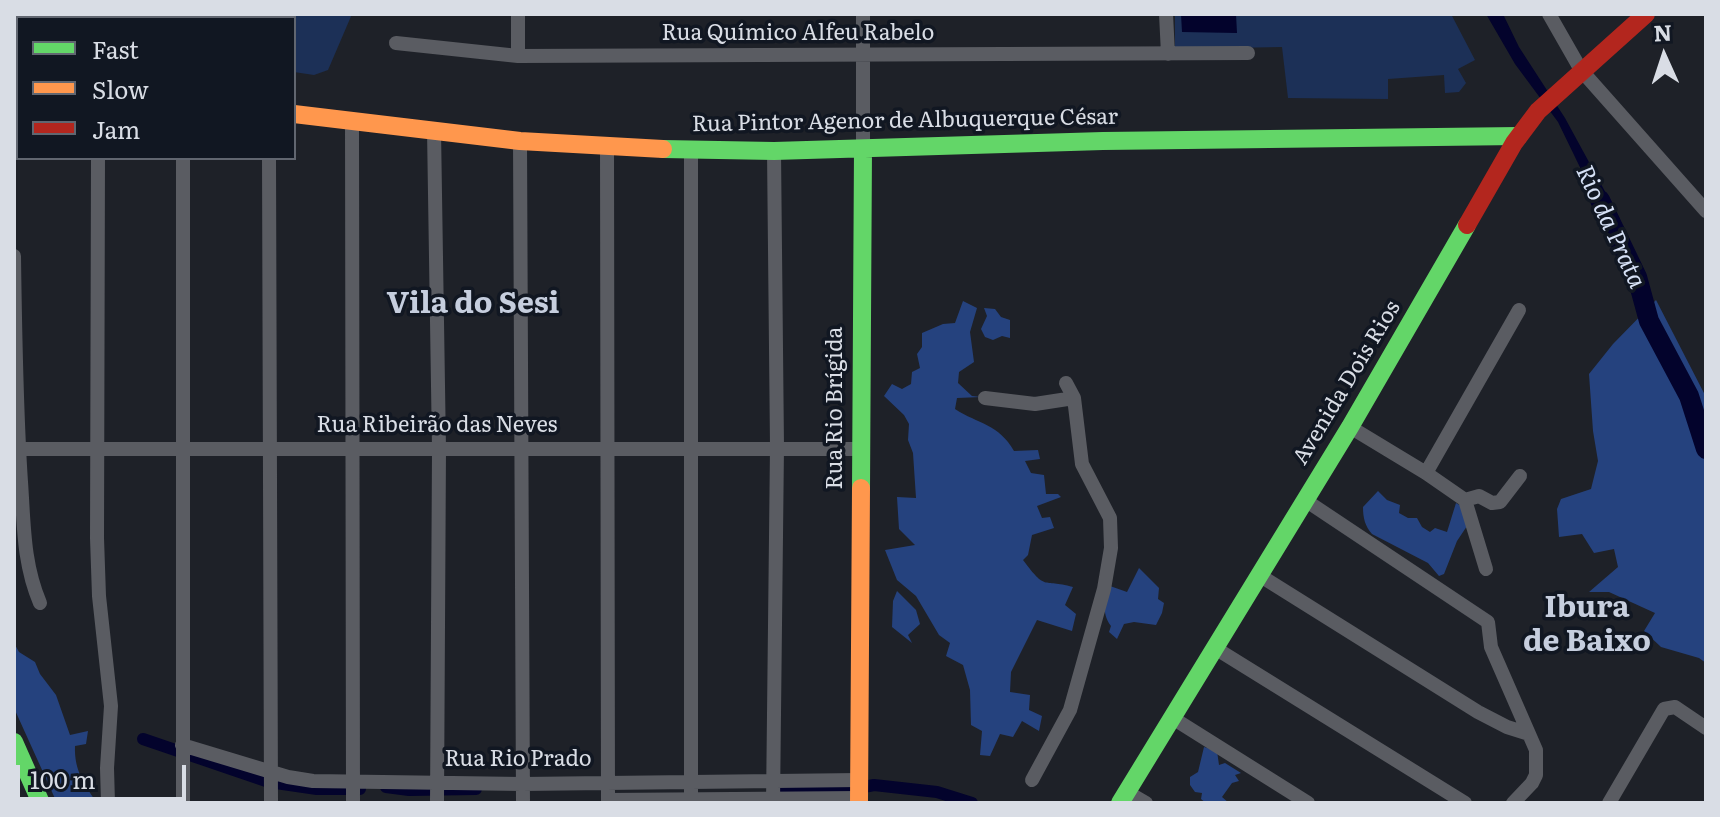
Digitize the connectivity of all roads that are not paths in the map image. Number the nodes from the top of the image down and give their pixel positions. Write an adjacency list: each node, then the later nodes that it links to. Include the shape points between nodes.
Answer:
1 (518, 14): 9 (street)
2 (863, 14): 10 (street, Rua Rio Brígida)
3 (1166, 14): 8 (street)
4 (1549, 14): 11 (street)
5 (1646, 14): 11 (main road, Avenida Dois Rios)
6 (396, 43): 9 (street, Rua Químico Alfeu Rabelo)
7 (1248, 53): 8 (street, Rua Químico Alfeu Rabelo)
8 (1168, 54): 10 (street, Rua Químico Alfeu Rabelo)
9 (518, 56): 10 (street, Rua Químico Alfeu Rabelo)
10 (864, 56): 19 (street, Rua Rio Brígida)
11 (1581, 70): 15 (main road, Avenida Dois Rios); 24 (street)
12 (296, 114): 13 (main road, Rua Pintor Agenor de Albuquerque César)
13 (352, 121): 14 (main road, Rua Pintor Agenor de Albuquerque César); 33 (street)
14 (434, 130): 16 (main road, Rua Pintor Agenor de Albuquerque César); 37 (street)
15 (1519, 136): 19 (main road, Rua Pintor Agenor de Albuquerque César); 30 (main road, Avenida Dois Rios)
16 (520, 141): 17 (main road, Rua Pintor Agenor de Albuquerque César); 38 (street)
17 (607, 146): 18 (main road, Rua Pintor Agenor de Albuquerque César); 34 (street)
18 (691, 149): 20 (main road, Rua Pintor Agenor de Albuquerque César); 39 (street)
19 (863, 149): 20 (main road, Rua Pintor Agenor de Albuquerque César); 40 (main road, Rua Rio Brígida)
20 (774, 151): 31 (street)
21 (98, 160): 41 (street)
22 (183, 160): 36 (street)
23 (269, 160): 32 (street)
24 (1706, 211)
25 (14, 256): 35 (street)
26 (1519, 310): 42 (street)
27 (1066, 383): 29 (street)
28 (985, 398): 29 (street, via 1038,404)
29 (1074, 398): 56 (street, via 1082,464 1108,511 1111,548 1070,710)
30 (1350, 427): 42 (street); 44 (main road, Avenida Dois Rios)
31 (777, 447): 39 (street, Rua Ribeirão das Neves); 40 (street, Rua Ribeirão das Neves); 63 (street)
32 (269, 448): 33 (street, Rua Ribeirão das Neves); 36 (street, Rua Ribeirão das Neves); 55 (street)
33 (354, 448): 37 (street, Rua Ribeirão das Neves); 57 (street)
34 (607, 448): 38 (street, Rua Ribeirão das Neves); 39 (street, Rua Ribeirão das Neves); 61 (street)
35 (16, 449): 41 (street, Rua Ribeirão das Neves); 48 (street, via 26,561)
36 (183, 449): 41 (street, Rua Ribeirão das Neves); 54 (street)
37 (439, 449): 38 (street, Rua Ribeirão das Neves); 58 (street)
38 (521, 449): 59 (street)
39 (690, 449): 62 (street)
40 (860, 449): 60 (main road, Rua Rio Brígida)
41 (98, 450): 66 (street, via 99,596 111,706)
42 (1426, 473): 45 (street)
43 (1520, 476): 45 (street, via 1500,502 1479,496)
44 (1305, 500): 47 (main road, Avenida Dois Rios); 52 (street, via 1488,622 1489,643)
45 (1465, 500): 46 (street)
46 (1486, 569)
47 (1259, 575): 49 (main road, Avenida Dois Rios); 52 (street, via 1478,712)
48 (40, 603)
49 (1215, 648): 50 (main road, Avenida Dois Rios); 71 (street)
50 (1171, 717): 64 (main road, Avenida Dois Rios); 70 (street)
51 (1706, 728): 73 (street, via 1671,706 1664,709)
52 (1526, 733): 72 (street, via 1535,747 1536,775)
53 (14, 742): 65 (main road)
54 (182, 749): 55 (street, Rua Rio Prado); 67 (street)
55 (271, 776): 57 (street, Rua Rio Prado); 68 (street)
56 (1032, 780)
57 (352, 791): 58 (street, Rua Rio Prado)
58 (437, 792): 59 (street, Rua Rio Prado)
59 (523, 792): 61 (street, Rua Rio Prado)
60 (859, 792): 63 (street, Rua Rio Prado)
61 (607, 793): 62 (street, Rua Rio Prado)
62 (692, 793): 63 (street, Rua Rio Prado)
63 (773, 793)
64 (1124, 797): 69 (street)
65 (41, 803)
66 (108, 803)
67 (183, 803)
68 (271, 803)
69 (1146, 803)
70 (1308, 803)
71 (1465, 803)
72 (1513, 803)
73 (1609, 803)

